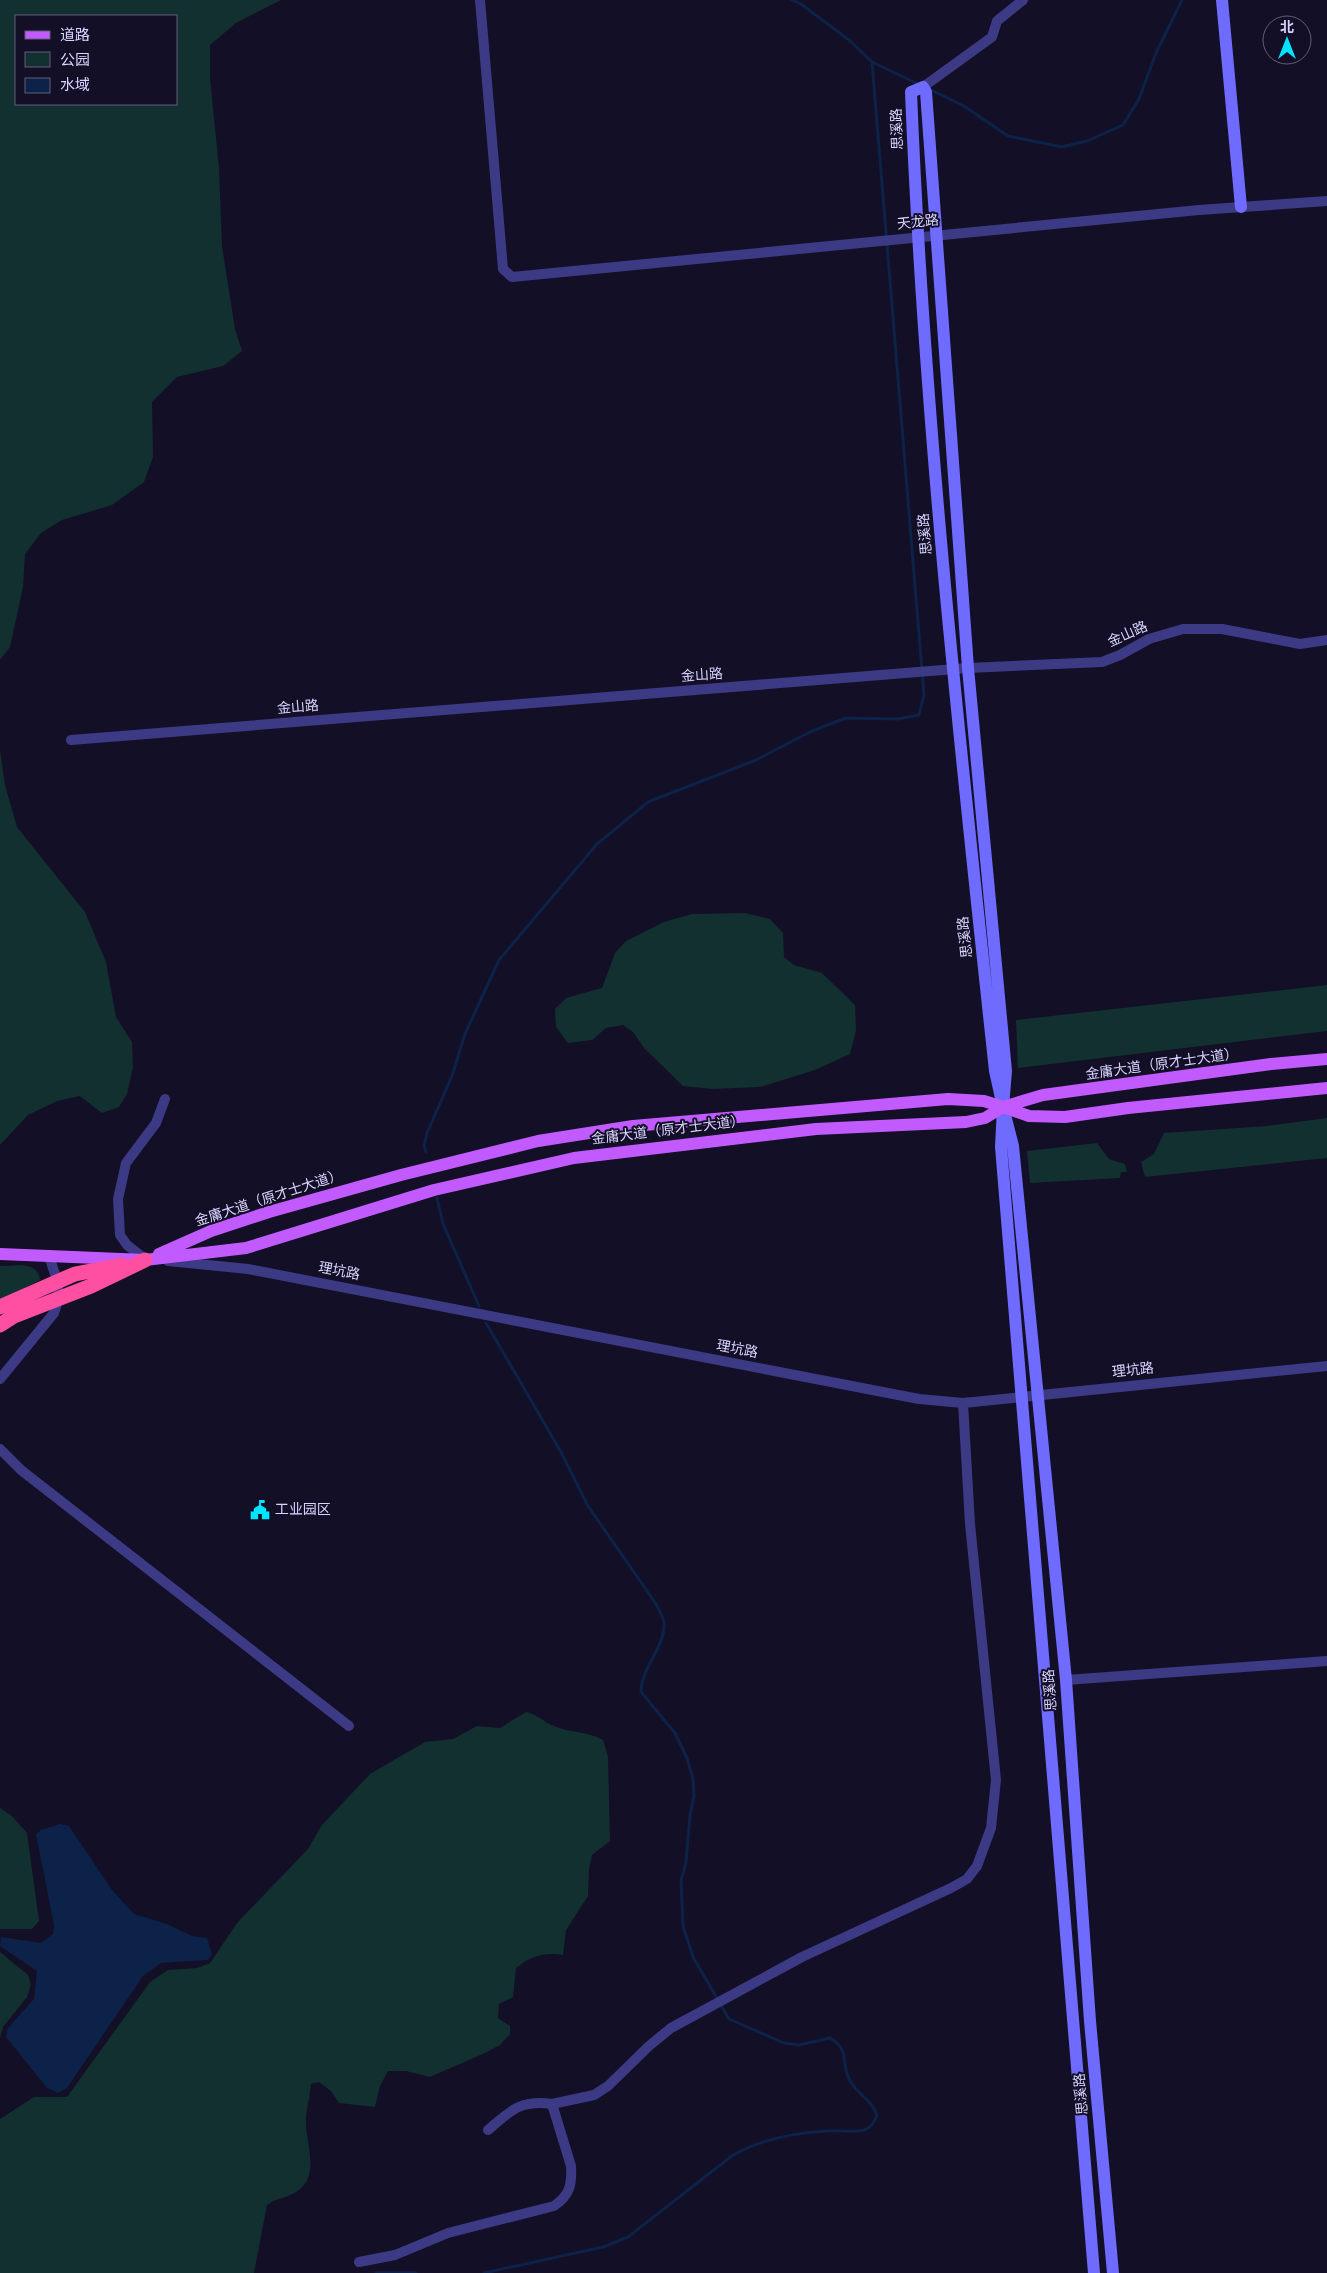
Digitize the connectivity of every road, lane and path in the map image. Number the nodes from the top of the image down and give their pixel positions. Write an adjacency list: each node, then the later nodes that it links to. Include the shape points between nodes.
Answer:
1 (480, 0): 8 (street, 天龙路, via 504,269 512,277)
2 (1023, 0): 4 (street, via 997,21 992,37)
3 (1222, 0): 6 (street)
4 (922, 87): 7 (street, 思溪路, via 926,92); 8 (street, 思溪路, via 911,92)
5 (1327, 201): 6 (street, 天龙路)
6 (1241, 207): 7 (street, 天龙路)
7 (938, 235): 8 (street, 天龙路); 10 (street, 思溪路)
8 (917, 237): 11 (street, 思溪路)
9 (1327, 640): 10 (street, 金山路, via 1300,644 1222,629 1183,630 1149,639 1102,662)
10 (968, 668): 11 (street, 金山路); 16 (street, 思溪路, via 1006,1071)
11 (952, 670): 12 (street, 金山路); 16 (street, 思溪路, via 995,1072)
12 (71, 740)
13 (1327, 1060): 16 (main road, 金庸大道（原才士大道）, via 1271,1064 1042,1096)
14 (1327, 1088): 16 (main road, 金庸大道（原才士大道）, via 1065,1117 1029,1116)
15 (165, 1099): 21 (street, via 156,1123 126,1163 118,1199 120,1236)
16 (1003, 1107): 17 (main road, 金庸大道（原才士大道）, via 984,1101 948,1099 633,1126 538,1140); 18 (main road, 金庸大道（原才士大道）, via 985,1118 966,1122 816,1129 574,1158); 28 (street, 思溪路, via 1013,1146); 29 (street, 思溪路, via 1001,1147)
17 (426, 1170): 18 (main road); 21 (main road, 金庸大道（原才士大道）, via 269,1212)
18 (431, 1192): 21 (main road, 金庸大道（原才士大道）, via 246,1248)
19 (0, 1254): 20 (main road)
20 (49, 1256): 21 (main road); 22 (street)
21 (145, 1260): 22 (highway, via 75,1274); 23 (highway); 30 (street, 理坑路, via 248,1269 919,1399)
22 (57, 1282): 23 (street); 24 (highway)
23 (60, 1298): 25 (highway); 27 (street, via 54,1313)
24 (0, 1307)
25 (0, 1325)
26 (1327, 1366): 28 (street, 理坑路)
27 (0, 1379)
28 (1036, 1394): 29 (street, 理坑路); 33 (street, 思溪路)
29 (1021, 1398): 30 (street, 理坑路); 38 (street, 思溪路)
30 (964, 1403): 35 (street, via 970,1524 996,1780 991,1828 976,1866 967,1879 951,1888 802,1957 672,2028 601,2091 578,2100)
31 (0, 1449): 34 (street, via 22,1470)
32 (1327, 1661): 33 (street)
33 (1066, 1680): 39 (street, 思溪路, via 1090,2021)
34 (348, 1726)
35 (552, 2104): 36 (street, via 519,2105); 37 (street, via 571,2166 570,2189 565,2199 554,2206 448,2233 395,2255)
36 (488, 2130)
37 (359, 2262)
38 (1094, 2273)
39 (1113, 2273)

